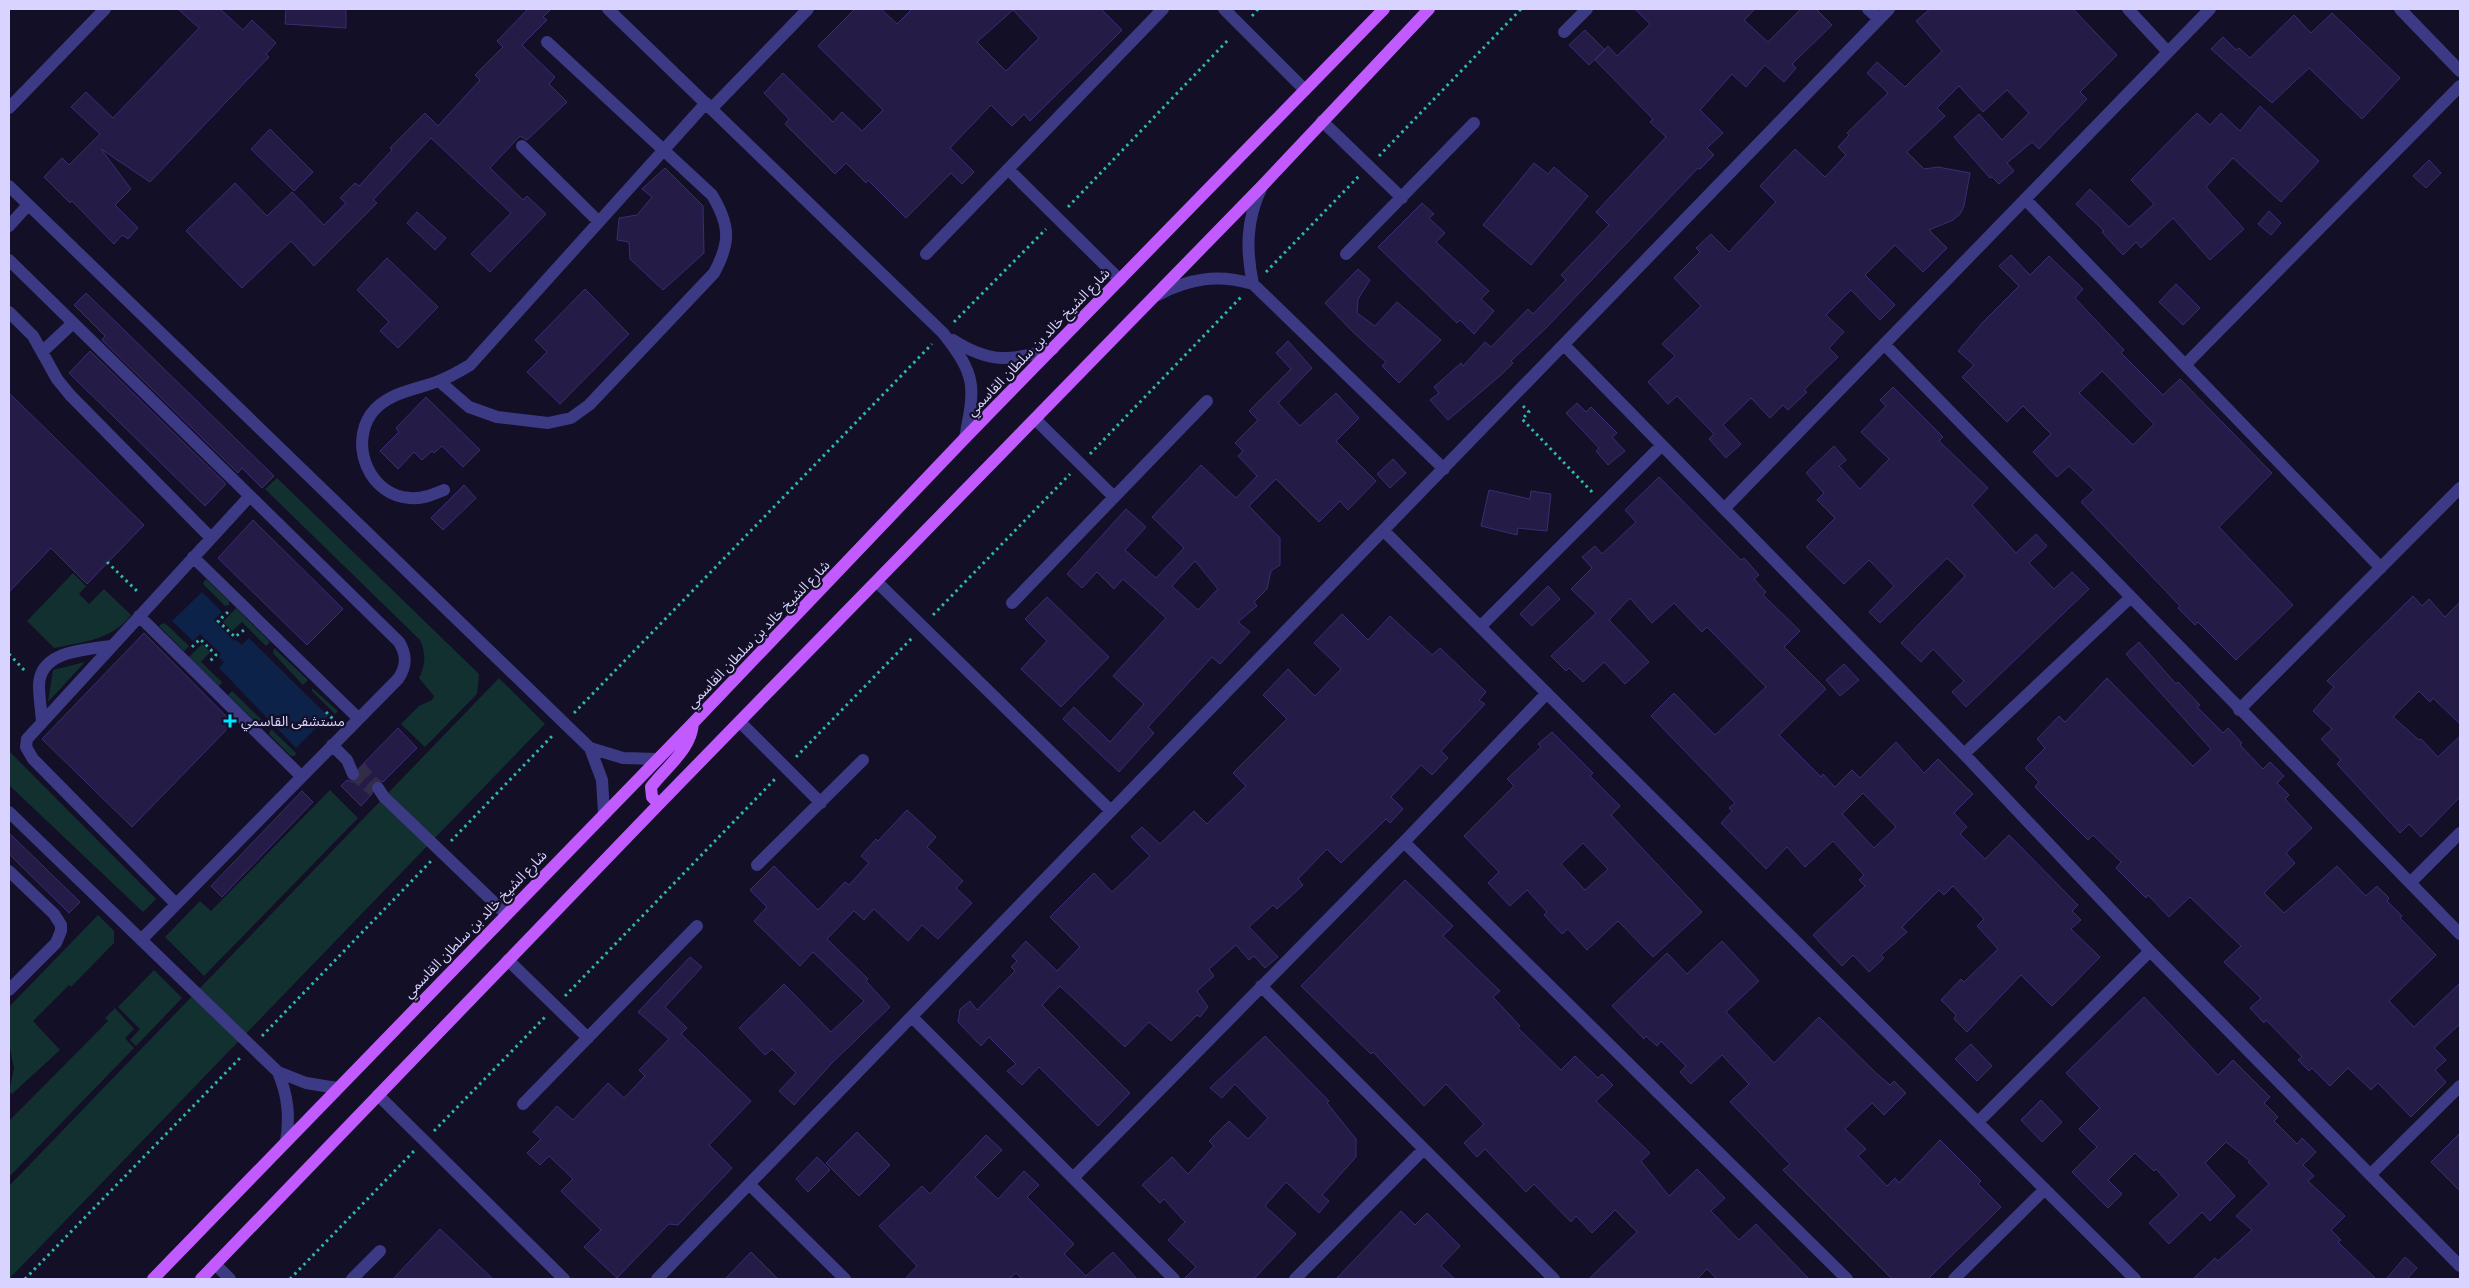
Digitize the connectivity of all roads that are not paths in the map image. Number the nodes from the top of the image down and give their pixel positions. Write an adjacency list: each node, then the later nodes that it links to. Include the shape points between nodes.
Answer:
1 (105, 9): 22 (street)
2 (608, 9): 21 (street)
3 (808, 9): 21 (street)
4 (1163, 9): 27 (street)
5 (1224, 9): 20 (street)
6 (1384, 9): 20 (main road, شارع الشيخ خالد بن سلطان القاسمي)
7 (1429, 9): 23 (main road)
8 (1586, 9): 15 (street)
9 (1868, 9): 14 (street)
10 (1889, 9): 14 (street)
11 (2128, 9): 17 (street)
12 (2210, 9): 17 (street)
13 (2400, 9): 18 (street)
14 (1879, 19): 45 (street)
15 (1564, 32)
16 (547, 42): 26 (street)
17 (2168, 52): 31 (street)
18 (2460, 71)
19 (2460, 86): 48 (street)
20 (1305, 90): 38 (main road, شارع الشيخ خالد بن سلطان القاسمي)
21 (709, 106): 26 (street); 43 (street)
22 (9, 108)
23 (1322, 121): 28 (main road); 30 (street)
24 (1474, 123): 30 (street)
25 (522, 146): 33 (street)
26 (664, 149): 33 (street); 49 (street, via 712,194 723,213 727,234 724,255 714,273 589,405 570,418 548,423 497,417 469,407)
27 (1008, 169): 35 (street); 38 (street, via 1059,216)
28 (1263, 185): 39 (street, via 1253,205 1249,224 1249,264); 40 (main road)
29 (9, 186): 32 (street)
30 (1402, 198): 36 (street)
31 (2025, 200): 44 (street); 48 (street)
32 (28, 205): 34 (street); 77 (street)
33 (599, 222): 49 (street, via 470,365)
34 (9, 226)
35 (926, 254)
36 (1346, 254)
37 (9, 260): 42 (street)
38 (1120, 280): 46 (main road, شارع الشيخ خالد بن سلطان القاسمي)
39 (1253, 284): 40 (street, via 1226,278 1192,280); 54 (street)
40 (1154, 297): 51 (main road)
41 (9, 312): 47 (street)
42 (73, 322): 47 (street); 57 (street)
43 (943, 333): 46 (street, via 968,350 993,359 1020,357); 52 (street, via 963,359 970,375 972,403)
44 (1884, 344): 59 (street); 65 (street)
45 (1564, 345): 53 (street); 54 (street)
46 (1053, 348): 52 (main road, شارع الشيخ خالد بن سلطان القاسمي)
47 (43, 351): 61 (street, via 67,391)
48 (2185, 365): 63 (street)
49 (439, 381): 56 (street, via 384,401 371,414 364,431 362,449 366,467 376,482 391,493 408,498 427,498)
50 (1207, 401): 58 (street)
51 (1035, 419): 58 (street); 64 (main road)
52 (965, 438): 75 (main road, شارع الشيخ خالد بن سلطان القاسمي)
53 (1662, 445): 59 (street); 68 (street)
54 (1444, 469): 60 (street)
55 (2460, 488): 63 (street)
56 (444, 490)
57 (249, 497): 61 (street); 72 (street, via 403,649 403,672)
58 (1114, 497): 66 (street)
59 (1724, 509): 78 (street)
60 (1384, 531): 68 (street); 86 (street)
61 (211, 538): 62 (street)
62 (193, 557): 67 (street); 72 (street)
63 (2381, 568): 71 (street)
64 (877, 582): 74 (main road); 86 (street)
65 (2131, 597): 71 (street); 78 (street)
66 (1012, 603)
67 (139, 616): 69 (street); 82 (street)
68 (1480, 627): 70 (street)
69 (111, 646): 73 (street); 73 (street, via 53,659 43,670 39,685)
70 (1547, 693): 90 (street); 110 (street)
71 (2240, 710): 93 (street)
72 (358, 718): 76 (street)
73 (42, 721): 94 (street, via 27,739 28,754)
74 (740, 722): 84 (street); 85 (main road)
75 (693, 723): 79 (main road, شارع الشيخ خالد بن سلطان القاسمي); 85 (main road, via 688,744 651,787 652,797)
76 (332, 745): 81 (street); 82 (street)
77 (590, 748): 79 (street, via 623,758); 88 (street, via 602,780)
78 (1964, 754): 99 (street)
79 (657, 759): 88 (main road, شارع الشيخ خالد بن سلطان القاسمي)
80 (862, 760): 84 (street)
81 (357, 770)
82 (301, 776): 94 (street)
83 (378, 791): 95 (street)
84 (821, 803): 91 (street)
85 (659, 804): 100 (main road)
86 (1111, 811): 103 (street)
87 (9, 812): 98 (street)
88 (604, 814): 95 (main road, شارع الشيخ خالد بن سلطان القاسمي)
89 (2460, 833): 93 (street)
90 (1404, 842): 102 (street); 130 (street)
91 (757, 865)
92 (9, 871): 101 (street, via 54,914 61,931 56,943)
93 (2410, 883): 97 (street)
94 (176, 904): 98 (street)
95 (506, 914): 107 (main road, شارع الشيخ خالد بن سلطان القاسمي)
96 (697, 926): 104 (street)
97 (2460, 934)
98 (142, 939): 105 (street)
99 (2150, 951): 110 (street); 113 (street)
100 (508, 960): 104 (street); 108 (main road)
101 (11, 984)
102 (1260, 986): 112 (street); 114 (street)
103 (912, 1017): 114 (street); 115 (street)
104 (588, 1038): 109 (street)
105 (278, 1072): 107 (street, via 306,1083); 111 (street, via 288,1106)
106 (2460, 1086): 113 (street)
107 (337, 1088): 111 (main road, شارع الشيخ خالد بن سلطان القاسمي)
108 (378, 1095): 118 (main road); 124 (street)
109 (523, 1104)
110 (1979, 1121): 116 (street)
111 (286, 1142): 120 (main road, شارع الشيخ خالد بن سلطان القاسمي)
112 (1423, 1150): 128 (street); 129 (street)
113 (2371, 1174): 119 (street)
114 (1073, 1178): 127 (street)
115 (750, 1185): 125 (street); 126 (street)
116 (2045, 1189): 131 (street); 132 (street)
117 (380, 1251): 123 (street)
118 (215, 1264): 121 (main road); 122 (street)
119 (2460, 1266)
120 (153, 1279)
121 (201, 1279)
122 (230, 1279)
123 (352, 1279)
124 (564, 1279)
125 (657, 1279)
126 (845, 1279)
127 (1174, 1279)
128 (1295, 1279)
129 (1554, 1279)
130 (1847, 1279)
131 (1954, 1279)
132 (2135, 1279)

